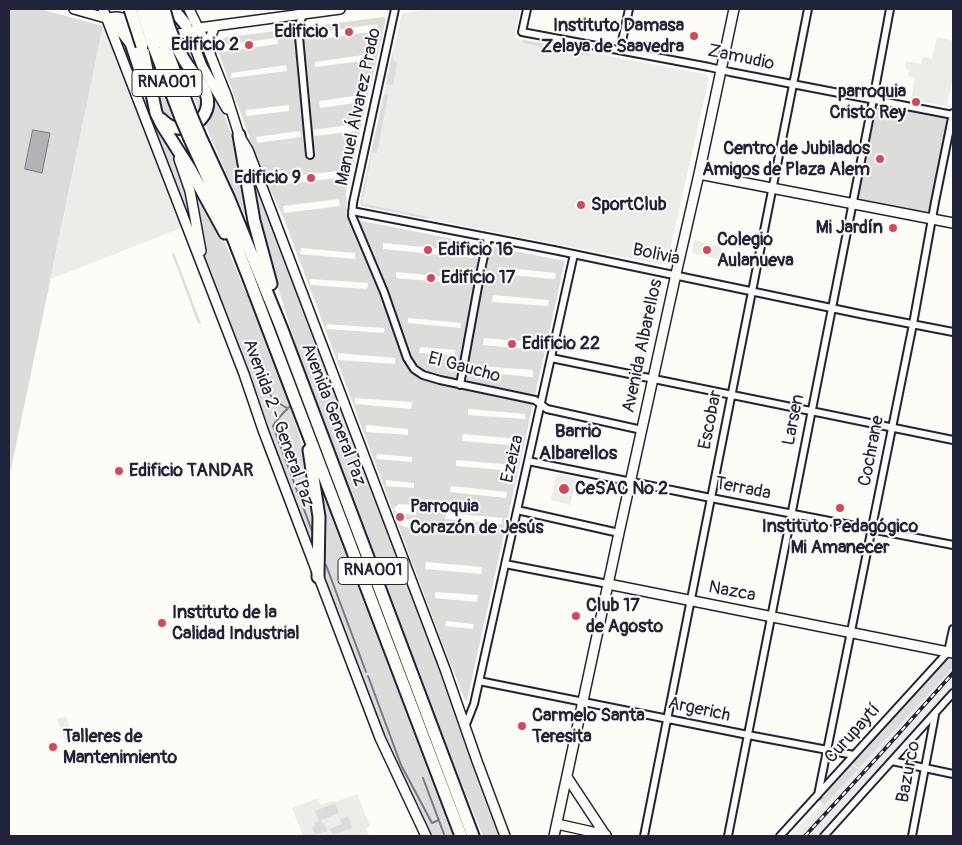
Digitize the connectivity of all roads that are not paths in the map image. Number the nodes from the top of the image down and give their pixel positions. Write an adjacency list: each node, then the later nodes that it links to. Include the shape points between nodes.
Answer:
1 (74, 9): 14 (street)
2 (103, 9): 14 (street, Avenida 2 - General Paz)
3 (173, 9): 18 (highway)
4 (189, 9): 17 (street, Avenida General Paz)
5 (340, 9): 13 (street)
6 (395, 9): 37 (street, Manuel Álvarez Prado)
7 (527, 9): 22 (street, Zamudio, via 522,32)
8 (628, 9): 22 (street)
9 (734, 9): 24 (street, Avenida Albarellos)
10 (808, 9): 25 (street, Escobar)
11 (890, 9): 26 (street, Larsen)
12 (144, 11): 14 (street); 21 (highway, Avenida General Paz / RNA001, bridge); 21 (highway, bridge); 27 (highway, bridge, via 169,27 208,99 204,116 197,123 183,128 170,126)
13 (305, 11): 16 (street); 33 (street, via 298,28)
14 (110, 21): 19 (street); 27 (highway, via 128,37); 42 (street, Avenida 2 - General Paz)
15 (170, 24): 18 (street)
16 (215, 26): 17 (street); 23 (street, via 209,42)
17 (199, 28): 18 (street); 23 (street, Avenida General Paz)
18 (188, 29): 20 (street); 29 (street, via 202,66)
19 (134, 30)
20 (175, 34)
21 (154, 46): 27 (highway); 31 (highway, Avenida General Paz / RNA001, bridge)
22 (620, 50): 24 (street, Zamudio)
23 (210, 53): 29 (street, Avenida General Paz)
24 (721, 70): 25 (street, Zamudio); 34 (street, Avenida Albarellos)
25 (793, 84): 26 (street, Zamudio); 35 (street, Escobar)
26 (874, 100): 28 (street, Zamudio); 36 (street, Larsen)
27 (156, 111): 32 (highway)
28 (953, 114): 38 (street, Cochrane)
29 (235, 123): 30 (street, Avenida General Paz)
30 (239, 135): 48 (highway, via 254,221); 81 (street, Avenida General Paz, via 248,150)
31 (195, 136): 44 (highway, Avenida General Paz / RNA001); 48 (highway, Avenida General Paz / RNA001, via 232,207)
32 (175, 147): 42 (street, via 190,191); 44 (highway)
33 (310, 155)
34 (699, 174): 35 (street); 43 (street, Avenida Albarellos)
35 (772, 188): 36 (street); 45 (street, Escobar)
36 (852, 204): 38 (street); 46 (street, Larsen)
37 (352, 211): 40 (street, Bolivia); 52 (street, El Gaucho, via 408,362 423,375)
38 (932, 219): 39 (street); 47 (street, Cochrane)
39 (953, 223)
40 (488, 238): 41 (street, Bolivia); 52 (street)
41 (574, 254): 43 (street, Bolivia); 50 (street, Ezeiza)
42 (205, 274): 69 (street, Avenida 2 - General Paz)
43 (676, 274): 45 (street, Bolivia); 51 (street, Avenida Albarellos)
44 (248, 276): 56 (highway, Avenida General Paz / RNA001)
45 (751, 291): 46 (street, Bolivia); 53 (street, Escobar)
46 (832, 308): 47 (street, Bolivia); 55 (street, Larsen)
47 (913, 324): 49 (street, Bolivia); 57 (street, Cochrane)
48 (281, 327): 90 (highway, Avenida General Paz / RNA001)
49 (953, 332)
50 (551, 358): 51 (street); 54 (street, Ezeiza)
51 (653, 380): 53 (street); 58 (street, Avenida Albarellos)
52 (460, 385): 54 (street, El Gaucho, via 535,400)
53 (731, 394): 55 (street); 62 (street, Escobar)
54 (541, 404): 58 (street, El Gaucho, via 547,409); 60 (street, Ezeiza)
55 (811, 412): 57 (street); 64 (street, Larsen)
56 (304, 424): 69 (highway, via 319,517); 93 (highway, Avenida General Paz / RNA001)
57 (892, 427): 59 (street); 65 (street, Cochrane)
58 (642, 430): 61 (street, Avenida Albarellos)
59 (953, 440)
60 (528, 461): 61 (street, Terrada); 63 (street, Ezeiza)
61 (630, 481): 62 (street, Terrada); 66 (street, Avenida Albarellos)
62 (711, 498): 64 (street, Terrada); 71 (street, Escobar)
63 (517, 510): 66 (street); 68 (street, Ezeiza)
64 (791, 513): 65 (street, Terrada); 72 (street, Larsen)
65 (872, 529): 67 (street, Terrada); 74 (street, Cochrane)
66 (619, 533): 70 (street, Avenida Albarellos)
67 (953, 545)
68 (505, 564): 70 (street, Nazca); 76 (street, Ezeiza)
69 (318, 577): 92 (street, Avenida 2 - General Paz, via 380,738)
70 (608, 584): 71 (street, Nazca); 78 (street, Avenida Albarellos)
71 (691, 601): 72 (street, Nazca); 80 (street, Escobar)
72 (771, 616): 74 (street, Nazca); 82 (street, Larsen)
73 (953, 629): 75 (street)
74 (851, 632): 75 (street, Nazca); 83 (street, Cochrane)
75 (951, 653): 84 (street, Curupaytí)
76 (479, 681): 78 (street, Argerich); 81 (street, Ezeiza)
77 (953, 693): 79 (street)
78 (583, 702): 80 (street, Argerich); 88 (street, Avenida Albarellos)
79 (935, 714): 85 (street); 86 (street, Bazurco)
80 (668, 718): 82 (street, Argerich); 99 (street, Escobar)
81 (465, 727): 96 (street, Avenida General Paz)
82 (748, 735): 83 (street, Argerich); 100 (street, Larsen)
83 (827, 750): 84 (street, Argerich); 89 (street, Cochrane)
84 (854, 755): 89 (street, Curupaytí)
85 (892, 761): 86 (street); 102 (street)
86 (925, 769): 87 (street); 103 (street, Bazurco)
87 (953, 774)
88 (567, 777): 91 (street, Avenida Albarellos); 98 (street)
89 (818, 795): 101 (street, Curupaytí)
90 (465, 814): 94 (highway, Avenida General Paz / RNA001); 95 (highway)
91 (557, 824): 97 (street, Avenida Albarellos); 98 (street)
92 (426, 836)
93 (461, 836)
94 (473, 836)
95 (477, 836)
96 (505, 836)
97 (554, 836)
98 (608, 836)
99 (644, 836)
100 (728, 836)
101 (780, 836)
102 (824, 836)
103 (912, 836)

